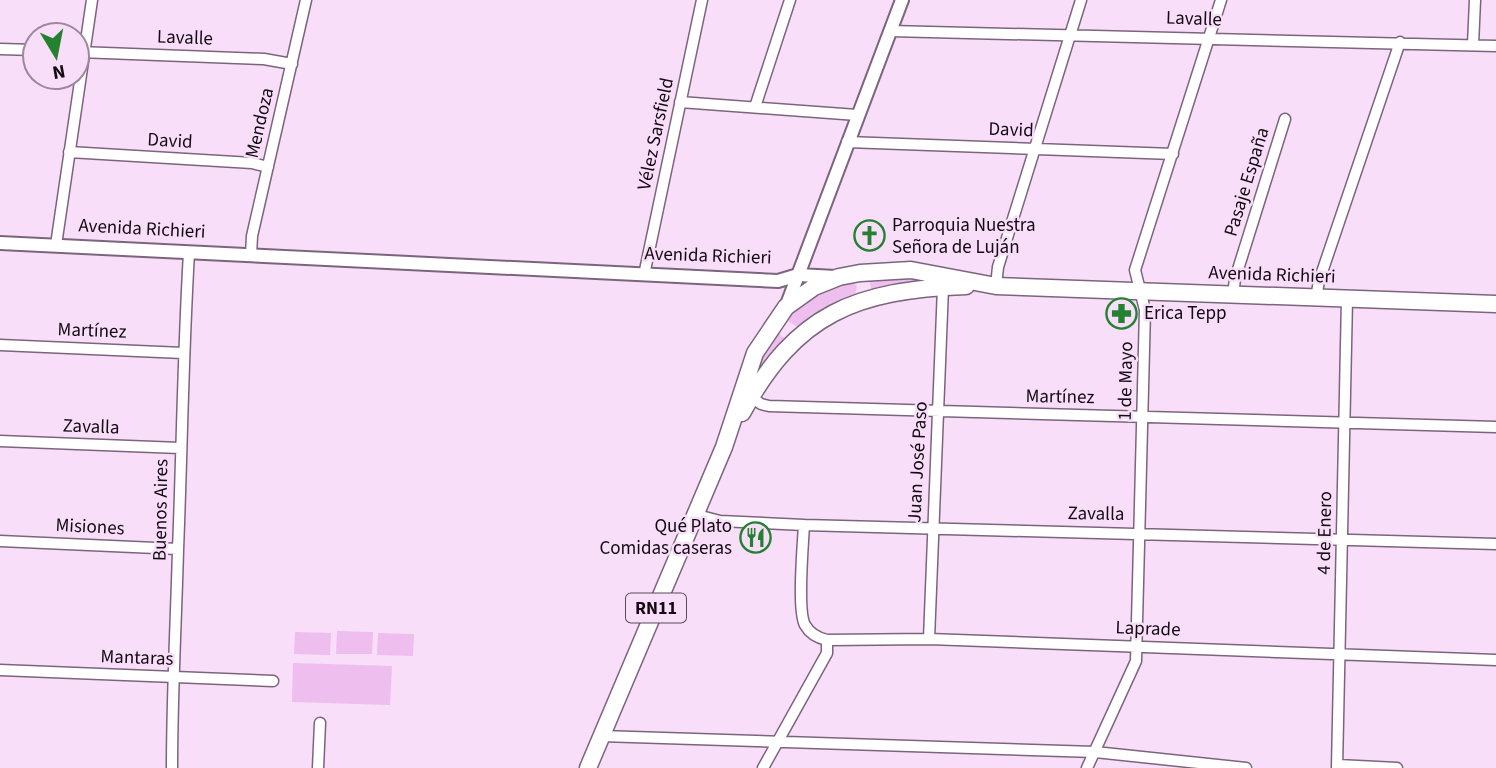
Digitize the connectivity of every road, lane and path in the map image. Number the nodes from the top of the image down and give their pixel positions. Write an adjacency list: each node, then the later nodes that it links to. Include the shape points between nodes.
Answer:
1 (92, 0): 9 (street)
2 (306, 0): 19 (street, Mendoza)
3 (702, 0): 21 (street, Vélez Sarsfield)
4 (790, 0): 22 (street)
5 (902, 0): 10 (street)
6 (1081, 0): 11 (street)
7 (1222, 0): 12 (street, 1 de Mayo)
8 (1475, 0): 14 (street)
9 (87, 21)
10 (890, 31): 11 (street, Lavalle); 23 (street)
11 (1070, 33): 12 (street, Lavalle); 26 (street)
12 (1209, 37): 13 (street, Lavalle); 28 (street, 1 de Mayo)
13 (1401, 43): 14 (street, Lavalle); 42 (street)
14 (1473, 45): 15 (street, Lavalle)
15 (1496, 46)
16 (0, 49): 17 (street)
17 (21, 50)
18 (91, 52): 19 (street, Lavalle)
19 (292, 64): 29 (street, Mendoza)
20 (76, 91): 27 (street)
21 (680, 102): 22 (street); 35 (street, Vélez Sarsfield)
22 (755, 107): 23 (street)
23 (857, 115): 25 (street)
24 (1284, 119): 41 (street, Pasaje España)
25 (847, 142): 26 (street, David); 36 (street)
26 (1034, 148): 28 (street, David); 38 (street)
27 (69, 152): 29 (street, David); 31 (street)
28 (1173, 155): 40 (street, 1 de Mayo, via 1135,270)
29 (268, 167): 33 (street, Mendoza)
30 (0, 243): 31 (street, Avenida Richieri)
31 (56, 245): 32 (street, Avenida Richieri)
32 (189, 253): 33 (street, Avenida Richieri); 49 (street, Buenos Aires)
33 (251, 255): 35 (street, Avenida Richieri)
34 (860, 273): 37 (main road, Avenida Richieri / RN11); 38 (main road, Avenida Richieri / RN11, via 911,270); 43 (main road, via 867,284)
35 (644, 275): 36 (street, Avenida Richieri, via 778,281)
36 (798, 275): 37 (street, Avenida Richieri); 46 (street)
37 (839, 277): 46 (main road, RN11, via 814,287)
38 (993, 286): 39 (main road, RN11); 40 (main road, Avenida Richieri / RN11)
39 (943, 287): 43 (main road, RN11); 51 (street, Juan José Paso)
40 (1140, 292): 41 (main road, Avenida Richieri / RN11); 52 (street, 1 de Mayo, via 1145,310)
41 (1233, 295): 42 (main road, Avenida Richieri / RN11)
42 (1316, 298): 44 (main road, Avenida Richieri / RN11)
43 (864, 299): 47 (main road, RN11)
44 (1347, 299): 45 (main road, Avenida Richieri / RN11); 53 (street, 4 de Enero)
45 (1496, 304)
46 (783, 310): 47 (main road, via 780,321 785,330); 56 (main road, RN11, via 751,362)
47 (800, 334): 50 (main road, RN11, via 766,372)
48 (0, 345): 49 (street, Martínez)
49 (183, 353): 57 (street, Buenos Aires)
50 (751, 397): 51 (street, Martínez, via 769,406); 56 (main road, RN11)
51 (938, 412): 52 (street, Martínez); 60 (street, Juan José Paso)
52 (1143, 416): 53 (street, Martínez); 61 (street, 1 de Mayo)
53 (1346, 424): 54 (street, Martínez); 62 (street, 4 de Enero)
54 (1496, 428)
55 (0, 441): 57 (street, Zavalla)
56 (724, 447): 58 (main road, RN11)
57 (180, 448): 65 (street, Buenos Aires)
58 (696, 515): 59 (street, Zavalla, via 720,521); 75 (main road, RN11)
59 (804, 525): 60 (street, Zavalla); 67 (street, via 802,617 817,638)
60 (933, 528): 61 (street, Zavalla); 66 (street, Juan José Paso)
61 (1138, 532): 62 (street, Zavalla); 68 (street, 1 de Mayo)
62 (1342, 539): 64 (street, Zavalla); 69 (street, 4 de Enero)
63 (0, 541): 65 (street, Misiones)
64 (1496, 544)
65 (178, 549): 72 (street, Buenos Aires)
66 (929, 639): 67 (street, Laprade); 68 (street, Laprade)
67 (827, 640): 76 (street, via 827,653)
68 (1136, 647): 69 (street, Laprade); 77 (street, 1 de Mayo, via 1136,661)
69 (1340, 654): 70 (street, Laprade); 78 (street, 4 de Enero)
70 (1496, 660)
71 (0, 670): 72 (street, Mantaras)
72 (172, 677): 73 (street, Mantaras); 79 (street, Buenos Aires)
73 (273, 681)
74 (320, 723): 80 (street)
75 (601, 736): 76 (street); 81 (main road, RN11)
76 (777, 742): 77 (street); 82 (street)
77 (1095, 752): 83 (street, 1 de Mayo); 84 (street)
78 (1338, 767): 85 (street)
79 (172, 768)
80 (318, 768)
81 (588, 768)
82 (763, 768)
83 (1087, 768)
84 (1246, 768)
85 (1397, 768)

